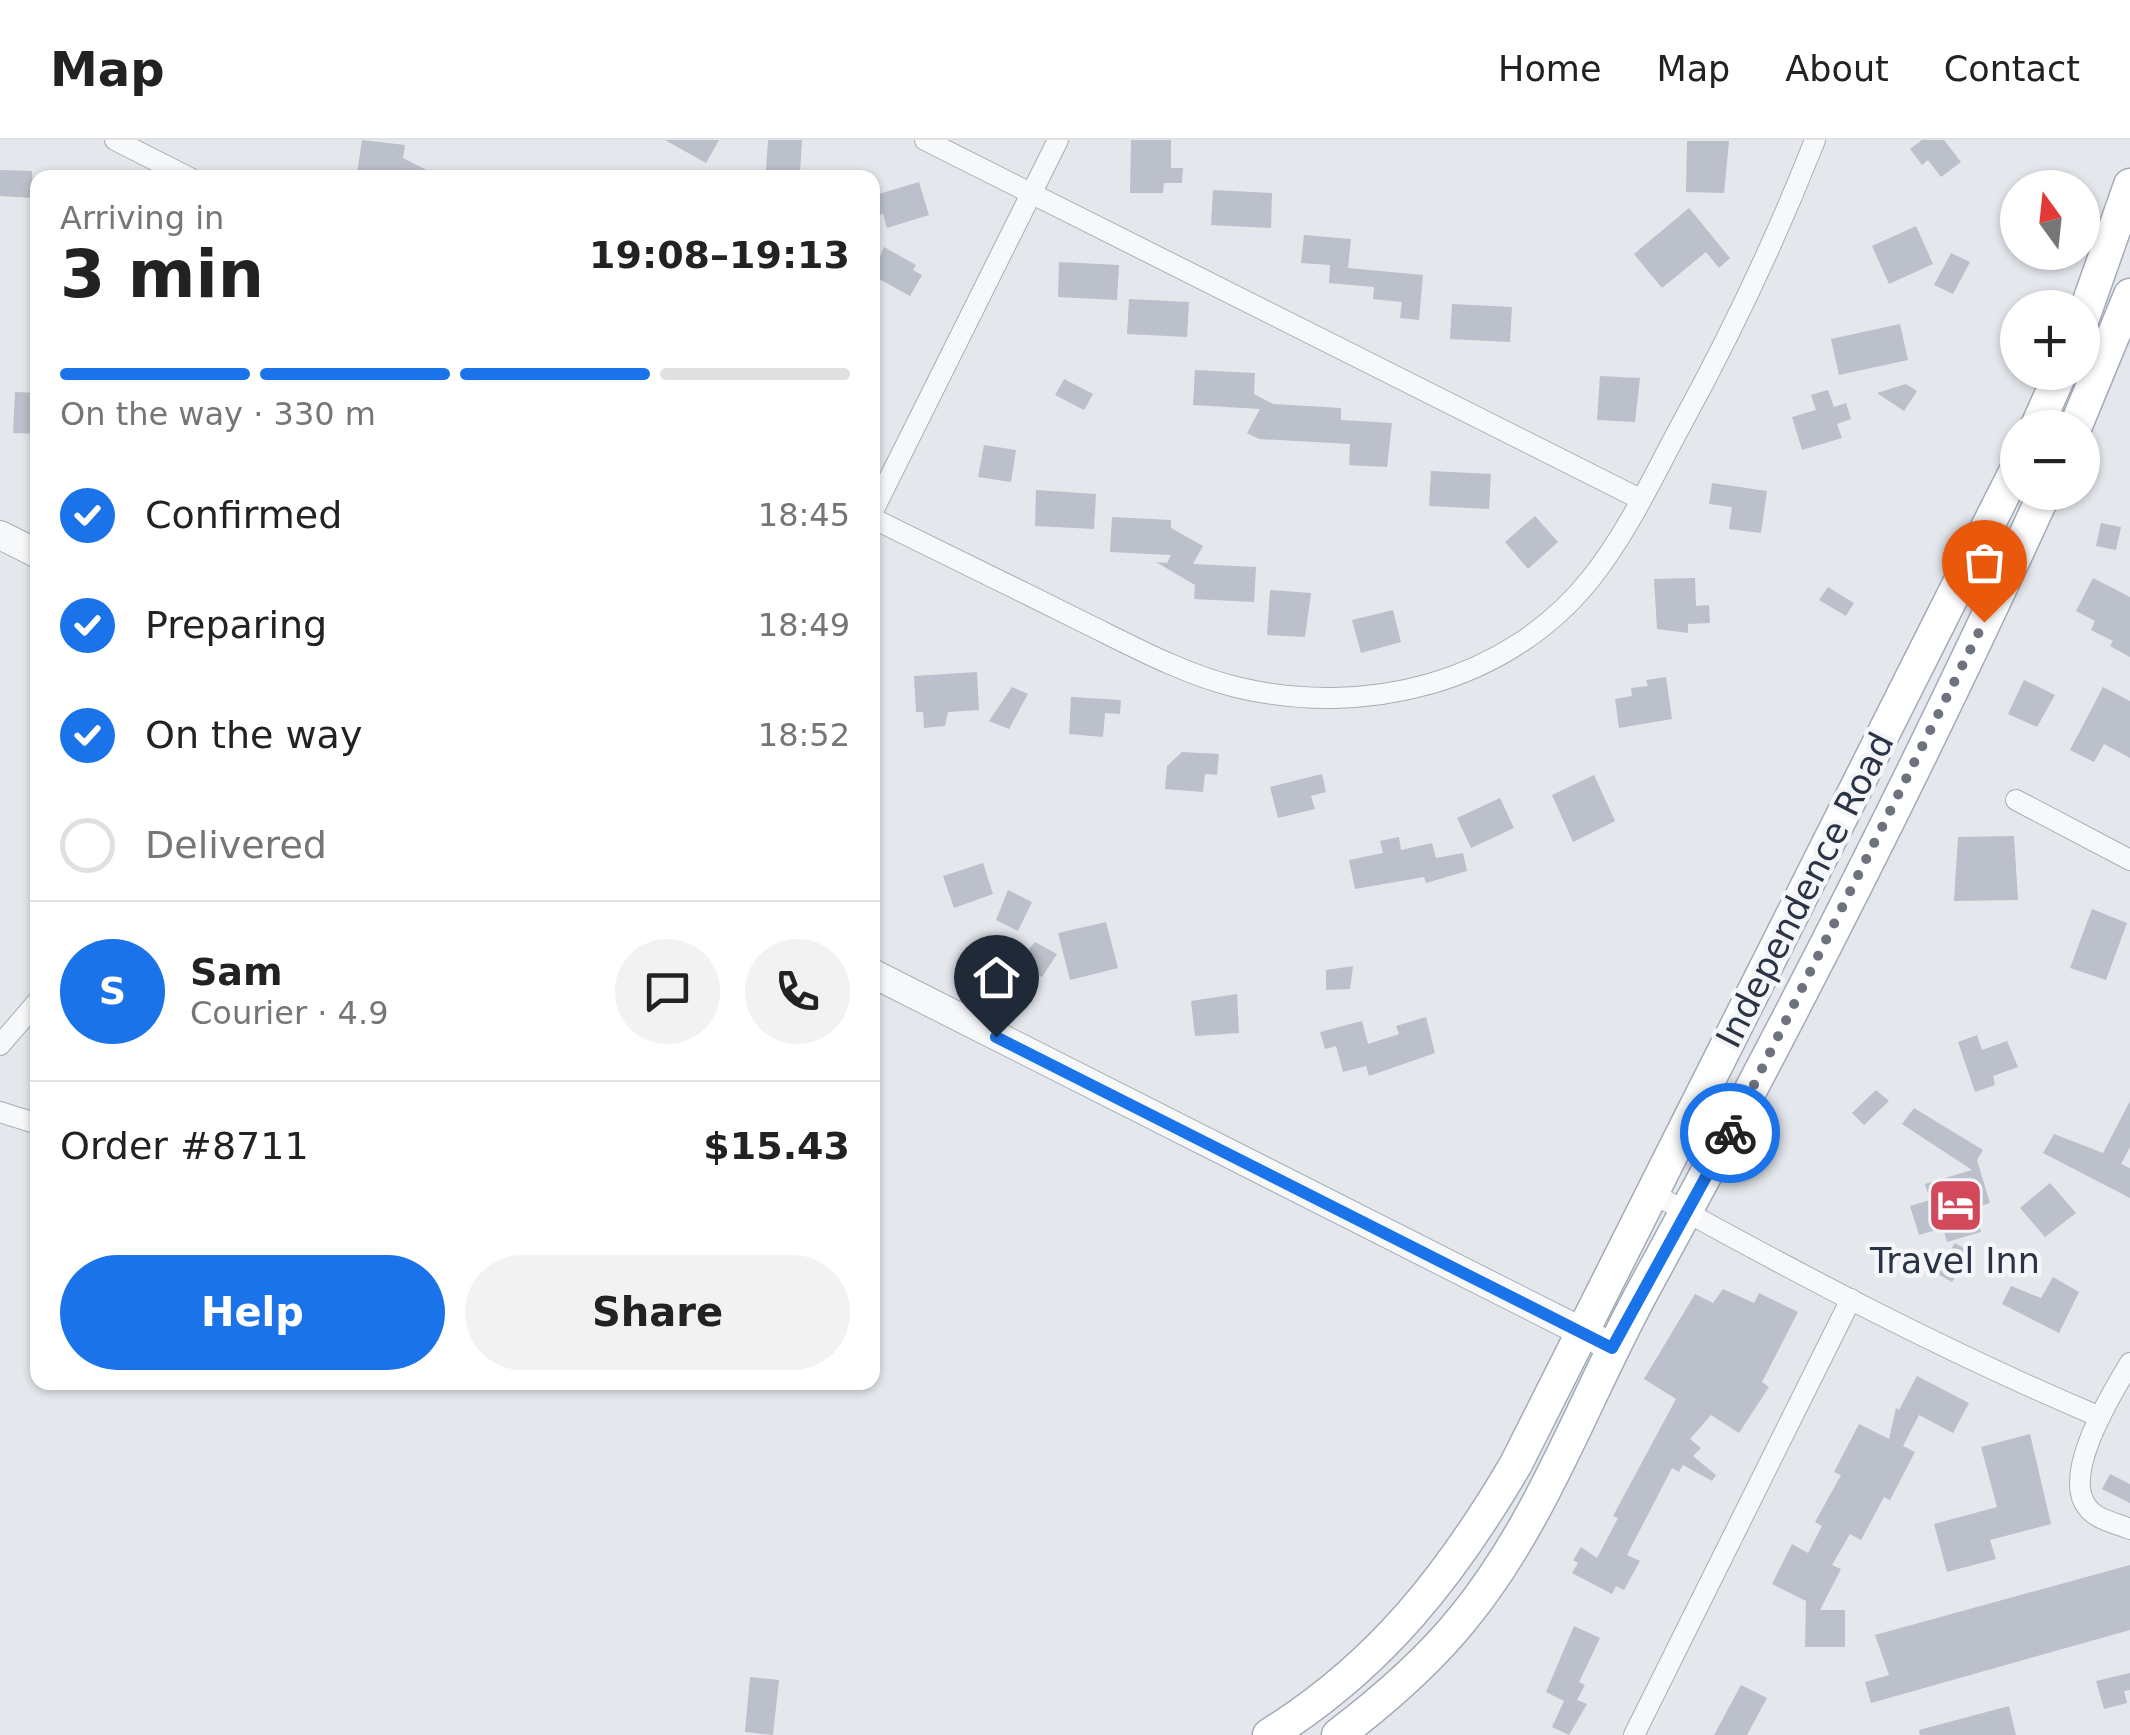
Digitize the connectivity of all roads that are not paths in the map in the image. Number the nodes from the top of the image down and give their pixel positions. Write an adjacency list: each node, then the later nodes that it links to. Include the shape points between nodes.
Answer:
1 (115, 140): 5 (street)
2 (925, 140): 7 (street)
3 (1058, 140): 7 (street)
4 (1816, 140): 11 (street, via 1721,351)
5 (174, 170)
6 (2130, 185): 8 (main road)
7 (1033, 196): 11 (street); 12 (street)
8 (2093, 290)
9 (2130, 295): 10 (main road)
10 (2082, 410)
11 (1640, 498): 15 (street, via 1593,576 1533,632 1422,688 1332,702 1232,686 1163,660)
12 (880, 500)
13 (2000, 502): 25 (main road, Independence Road)
14 (2036, 510): 26 (main road, Independence Road, via 1740,1115)
15 (880, 520)
16 (0, 535): 17 (street)
17 (30, 550)
18 (2016, 800): 19 (street)
19 (2130, 860)
20 (880, 978): 28 (street)
21 (30, 1010): 22 (street)
22 (0, 1045)
23 (0, 1112): 24 (street)
24 (30, 1121)
25 (1652, 1193): 26 (street); 28 (main road, Independence Road)
26 (1686, 1212): 27 (street); 29 (main road, Independence Road)
27 (1850, 1298): 31 (street); 35 (street)
28 (1579, 1331): 29 (street); 33 (main road, Independence Road, via 1516,1464 1468,1546 1360,1668)
29 (1612, 1348): 34 (main road, Independence Road, via 1546,1488 1486,1588 1421,1664)
30 (2130, 1363): 31 (street)
31 (2100, 1417): 32 (street, via 2082,1464 2081,1496 2095,1515)
32 (2130, 1529)
33 (1269, 1735)
34 (1338, 1735)
35 (1634, 1735)

